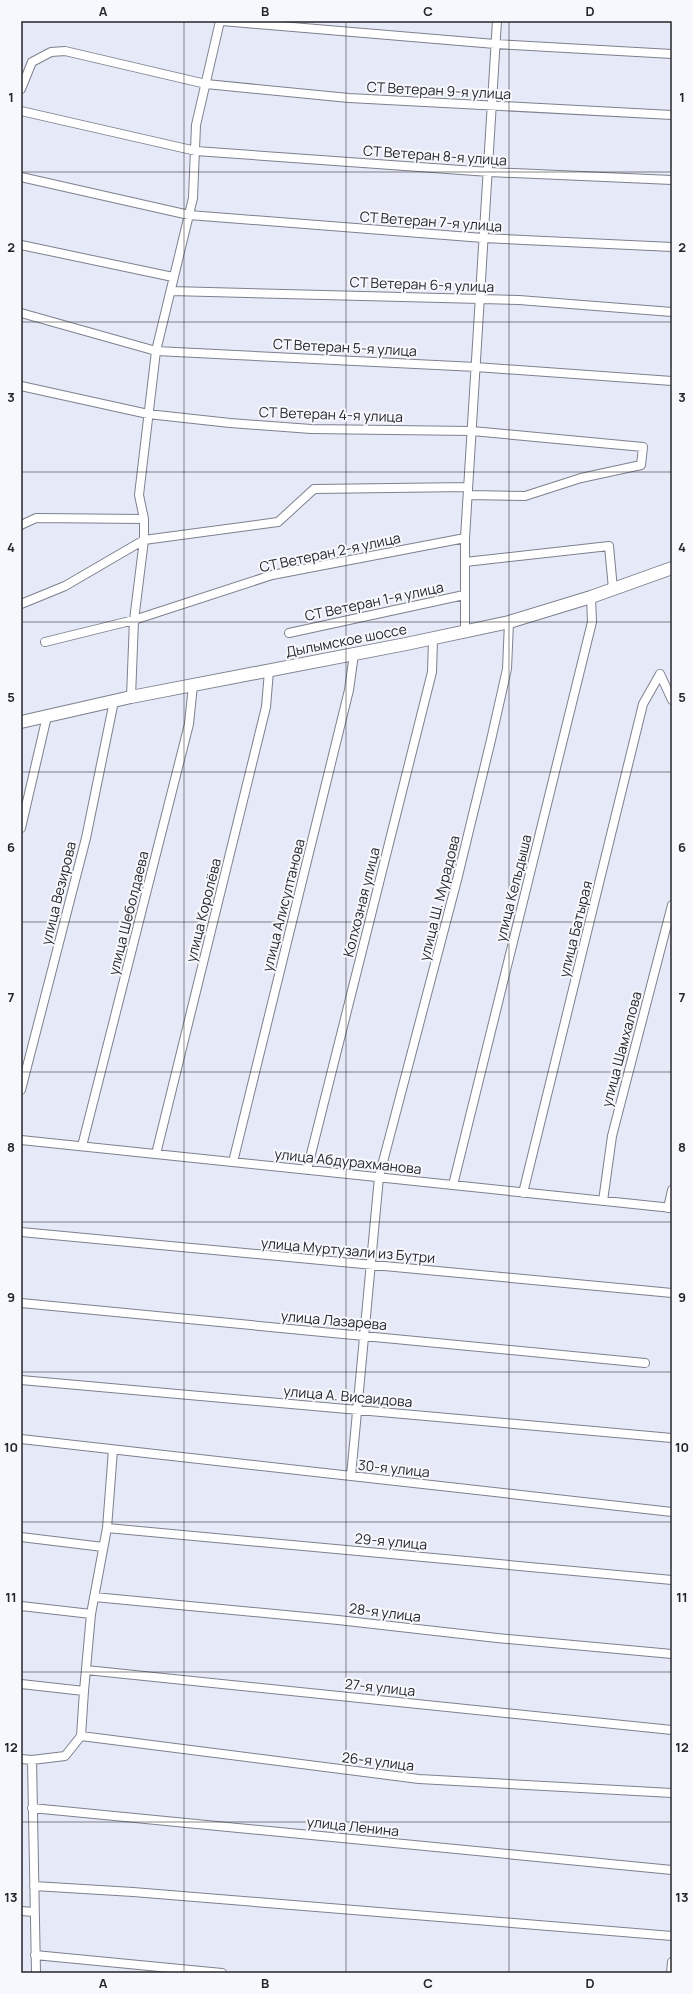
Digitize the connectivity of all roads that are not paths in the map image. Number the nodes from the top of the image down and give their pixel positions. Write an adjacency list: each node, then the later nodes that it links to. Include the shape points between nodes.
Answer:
1 (221, 21): 3 (street); 5 (street)
2 (496, 21): 3 (street)
3 (495, 44): 4 (street); 7 (street)
4 (672, 54)
5 (206, 84): 6 (street, СТ Ветеран 9-я улица, via 65,51 51,52 32,62); 7 (street, СТ Ветеран 9-я улица, via 349,98); 10 (street, via 196,125)
6 (21, 89)
7 (492, 106): 9 (street, СТ Ветеран 9-я улица); 11 (street)
8 (21, 111): 10 (street, СТ Ветеран 8-я улица)
9 (672, 115)
10 (196, 151): 11 (street, СТ Ветеран 8-я улица); 14 (street, via 193,198)
11 (488, 172): 13 (street, СТ Ветеран 8-я улица); 15 (street)
12 (21, 177): 14 (street, СТ Ветеран 7-я улица)
13 (672, 180)
14 (189, 215): 15 (street, СТ Ветеран 7-я улица); 18 (street)
15 (484, 238): 17 (street, СТ Ветеран 7-я улица); 20 (street)
16 (21, 245): 18 (street)
17 (672, 247)
18 (173, 277): 19 (street)
19 (171, 291): 20 (street, СТ Ветеран 6-я улица); 23 (street)
20 (480, 299): 21 (street, СТ Ветеран 6-я улица); 24 (street)
21 (672, 312)
22 (21, 313): 23 (street, СТ Ветеран 5-я улица)
23 (156, 351): 24 (street, СТ Ветеран 5-я улица); 27 (street)
24 (476, 367): 25 (street, СТ Ветеран 5-я улица); 28 (street)
25 (672, 381)
26 (21, 386): 27 (street, СТ Ветеран 4-я улица)
27 (148, 414): 28 (street, СТ Ветеран 4-я улица, via 311,429); 30 (street, via 139,495)
28 (472, 431): 29 (street); 29 (street, СТ Ветеран 4-я улица, via 643,447 641,465 581,478 525,496)
29 (468, 491): 32 (street); 33 (street, via 314,489 278,522)
30 (144, 519): 31 (street, via 36,518); 33 (street)
31 (21, 525)
32 (465, 538): 34 (street); 40 (street, СТ Ветеран 2-я улица, via 272,575)
33 (144, 540): 39 (street, via 65,586); 40 (street)
34 (465, 562): 36 (street, via 609,546); 37 (street)
35 (672, 568): 36 (main road, Дылымское шоссе)
36 (613, 589): 38 (main road, Дылымское шоссе)
37 (464, 595): 42 (street); 43 (street, СТ Ветеран 1-я улица)
38 (591, 597): 41 (main road, Дылымское шоссе); 63 (street, улица Кельдыша, via 592,622)
39 (21, 604)
40 (134, 620): 45 (street, СТ Ветеран 2-я улица); 49 (street)
41 (509, 622): 42 (main road, Дылымское шоссе); 62 (street, улица Ш. Мурадова, via 507,669 458,880)
42 (465, 632): 44 (main road, Дылымское шоссе)
43 (289, 633)
44 (433, 639): 46 (main road, Дылымское шоссе); 61 (street, Колхозная улица, via 432,672)
45 (45, 642)
46 (354, 654): 47 (main road, Дылымское шоссе); 60 (street, улица Алисултанова, via 350,690)
47 (269, 671): 48 (main road, Дылымское шоссе); 59 (street, улица Королёва, via 266,707)
48 (193, 685): 49 (main road, Дылымское шоссе); 58 (street, улица Шеболдаева, via 189,724)
49 (131, 697): 51 (main road, Дылымское шоссе)
50 (672, 700): 65 (street, улица Батырая, via 660,674 643,704)
51 (114, 701): 52 (main road, Дылымское шоссе); 56 (street, улица Везирова, via 86,838)
52 (47, 716): 53 (main road, Дылымское шоссе); 54 (street)
53 (21, 722)
54 (21, 828)
55 (672, 905): 66 (street, улица Шамхалова, via 612,1136)
56 (21, 1090)
57 (21, 1140): 58 (street, улица Абдурахманова)
58 (82, 1146): 59 (street, улица Абдурахманова)
59 (156, 1154): 60 (street, улица Абдурахманова)
60 (233, 1162): 61 (street, улица Абдурахманова)
61 (306, 1170): 62 (street, улица Абдурахманова)
62 (379, 1177): 63 (street, улица Абдурахманова); 69 (street, улица Ш. Мурадова)
63 (453, 1185): 65 (street, улица Абдурахманова)
64 (672, 1190): 67 (street)
65 (523, 1193): 66 (street, улица Абдурахманова)
66 (603, 1201): 67 (street, улица Абдурахманова)
67 (670, 1208)
68 (21, 1232): 69 (street, улица Муртузали из Бутри)
69 (372, 1265): 70 (street, улица Муртузали из Бутри); 72 (street, улица Ш. Мурадова)
70 (672, 1293)
71 (21, 1303): 72 (street, улица Лазарева)
72 (365, 1336): 73 (street, улица Лазарева); 75 (street, улица Ш. Мурадова)
73 (645, 1363)
74 (21, 1380): 75 (street, улица А. Висаидова)
75 (359, 1410): 76 (street, улица А. Висаидова); 79 (street, улица Ш. Мурадова)
76 (672, 1438)
77 (21, 1439): 78 (street, 30-я улица)
78 (113, 1450): 79 (street, 30-я улица); 81 (street)
79 (351, 1476): 80 (street, 30-я улица)
80 (672, 1512)
81 (107, 1528): 83 (street); 84 (street, 29-я улица)
82 (21, 1537): 83 (street)
83 (103, 1547): 85 (street)
84 (672, 1580)
85 (94, 1597): 87 (street); 88 (street, 28-я улица)
86 (21, 1606): 87 (street)
87 (91, 1614): 89 (street)
88 (672, 1654)
89 (86, 1670): 91 (street); 92 (street, 27-я улица)
90 (21, 1684): 91 (street)
91 (84, 1691): 93 (street)
92 (672, 1730)
93 (82, 1736): 95 (street, via 65,1756); 96 (street, 26-я улица, via 419,1779)
94 (21, 1759): 95 (street)
95 (32, 1760): 97 (street)
96 (672, 1793)
97 (32, 1808): 98 (street, улица Ленина); 99 (street)
98 (672, 1870)
99 (34, 1886): 101 (street); 102 (street)
100 (21, 1911): 101 (street)
101 (34, 1912): 103 (street)
102 (672, 1936)
103 (35, 1955): 105 (street); 106 (street)
104 (672, 1962): 107 (street)
105 (36, 1973)
106 (222, 1973)
107 (671, 1973)

